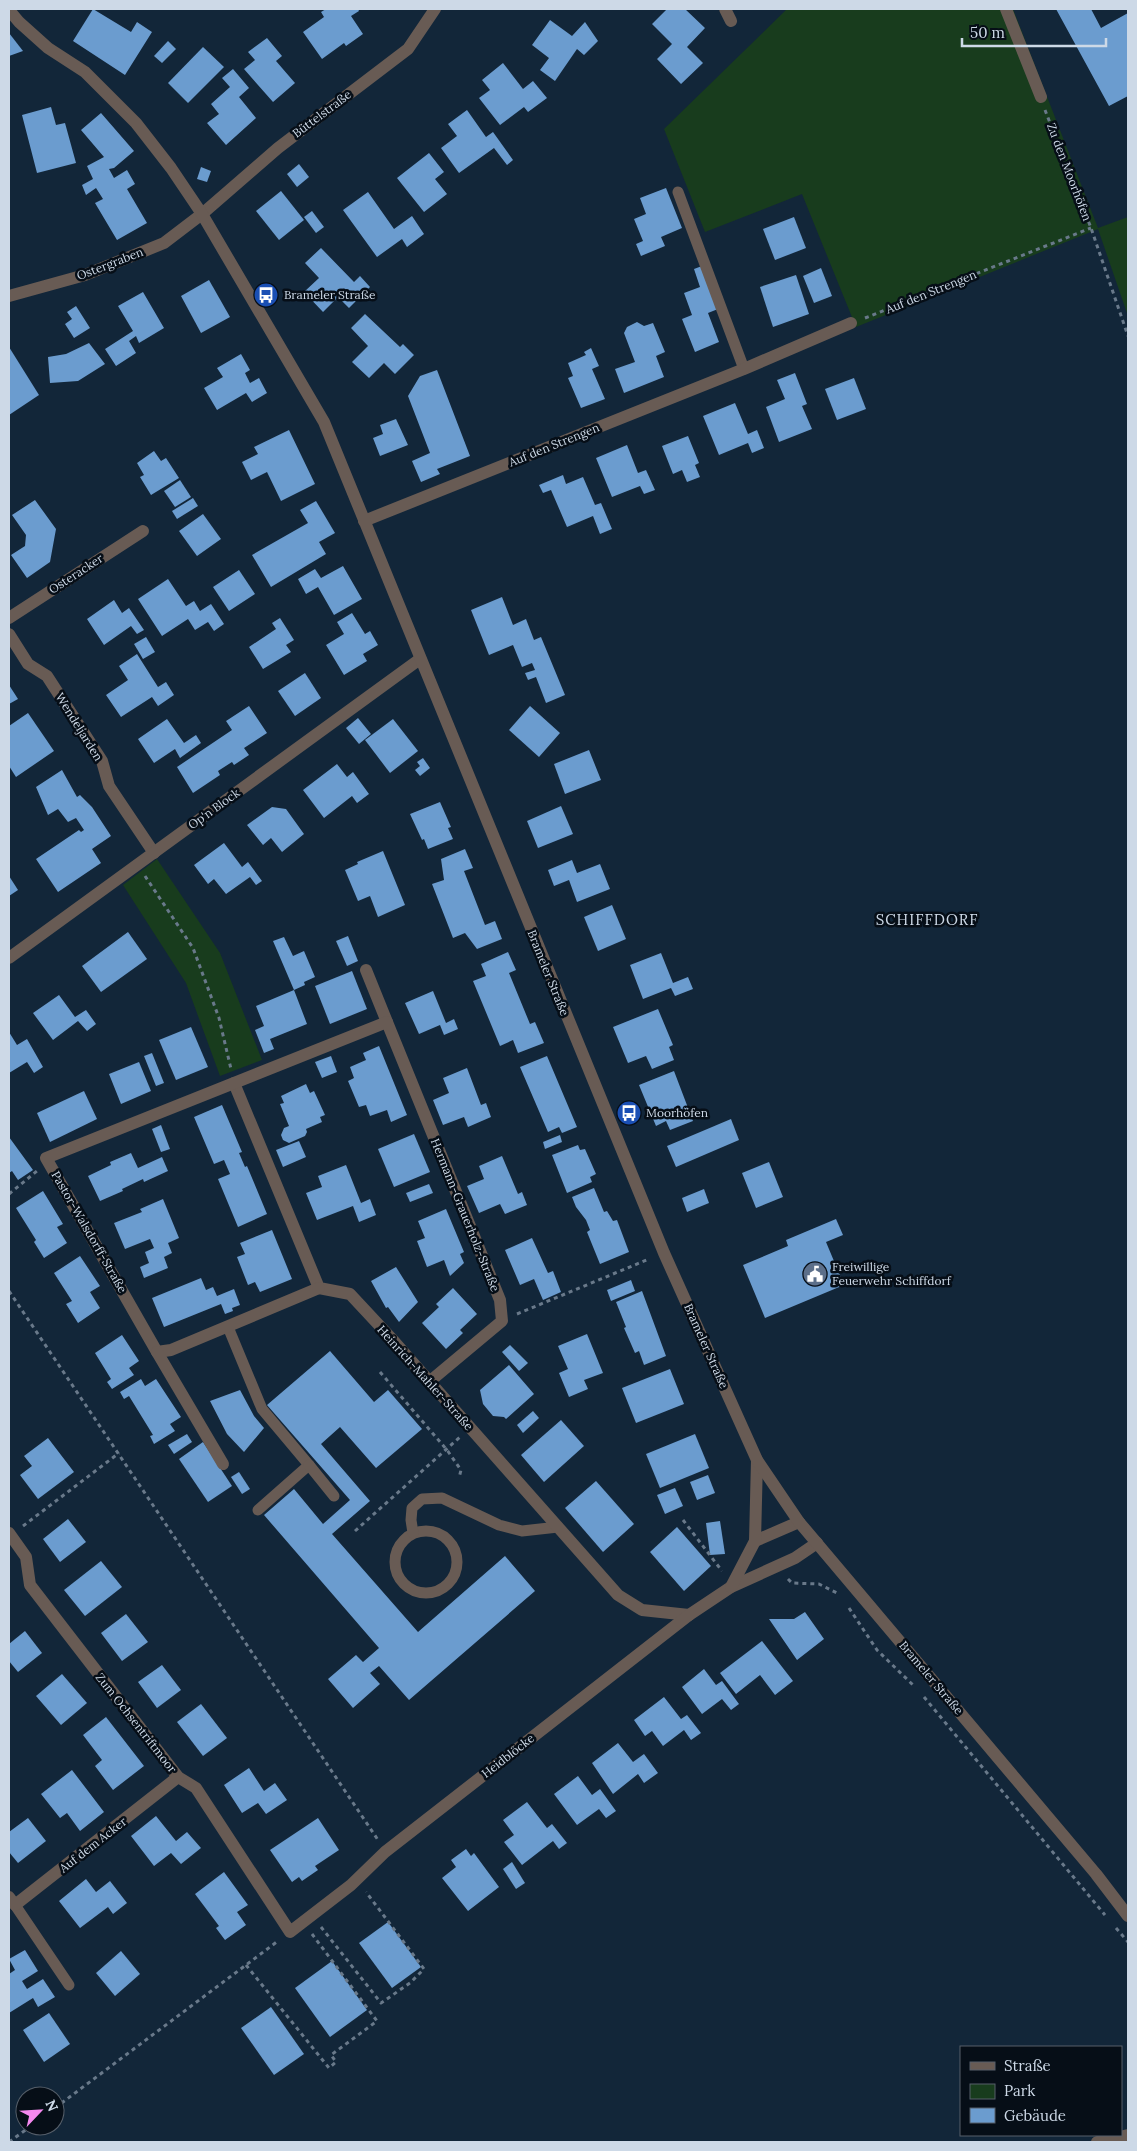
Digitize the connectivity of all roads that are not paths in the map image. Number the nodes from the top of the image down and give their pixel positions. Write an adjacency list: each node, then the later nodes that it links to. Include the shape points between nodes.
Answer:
1 (435, 9): 8 (street, Büttelstraße, via 408,49 278,148)
2 (725, 9): 5 (street)
3 (1006, 9): 6 (street)
4 (9, 10): 8 (street, Brameler Straße, via 48,48 85,72 136,124)
5 (731, 21)
6 (1040, 97)
7 (678, 192): 11 (lane)
8 (202, 214): 9 (street, Ostergraben, via 164,243 85,275); 12 (street, Brameler Straße, via 324,422)
9 (9, 296)
10 (851, 324): 11 (street, Auf den Strengen)
11 (744, 369): 12 (street, Auf den Strengen)
12 (364, 521): 16 (street, Brameler Straße)
13 (143, 531): 14 (street, Osteracker)
14 (9, 618)
15 (9, 634): 17 (street, Wendeljarden, via 28,664 47,676 102,761 109,786)
16 (420, 659): 17 (street, Op'n Block); 26 (street, Brameler Straße, via 664,1253)
17 (154, 853): 18 (street, Op'n Block)
18 (9, 958)
19 (366, 970): 20 (street, Hermann-Grauerholz-Straße)
20 (387, 1022): 21 (street); 25 (street, Hermann-Grauerholz-Straße, via 500,1300 502,1320)
21 (234, 1083): 22 (street); 24 (street, Pastor-Walsdorff-Straße, via 46,1158)
22 (320, 1288): 23 (street); 25 (street, Heinrich-Mahler-Straße, via 350,1294)
23 (228, 1327): 24 (street); 28 (lane, via 262,1409)
24 (158, 1352): 27 (street, Pastor-Walsdorff-Straße)
25 (428, 1382): 32 (street, Heinrich-Mahler-Straße)
26 (757, 1460): 31 (street, Brameler Straße); 35 (street, Heidblöcke)
27 (223, 1464)
28 (309, 1465): 29 (lane); 30 (lane)
29 (334, 1496)
30 (258, 1510)
31 (799, 1522): 35 (street); 36 (street, Brameler Straße)
32 (558, 1527): 33 (lane, via 522,1532 499,1525 442,1498 422,1499 412,1508); 38 (street, Heinrich-Mahler-Straße, via 618,1595 642,1610)
33 (413, 1533): 33 (lane, via 397,1550 394,1560 397,1574 413,1590 434,1592 444,1587 454,1574 456,1557 453,1547 436,1532)
34 (10, 1534): 39 (street, Zum Ochsentriftmoor, via 26,1557 30,1585)
35 (755, 1541): 37 (street, Heidblöcke)
36 (817, 1543): 37 (street, Heidblöcke, via 795,1558); 41 (street, Brameler Straße)
37 (730, 1586): 38 (street, Heidblöcke)
38 (689, 1615): 42 (street, Heidblöcke, via 385,1852 356,1880)
39 (178, 1777): 40 (street, Auf dem Acker); 42 (street, Zum Ochsentriftmoor, via 196,1788)
40 (12, 1901): 43 (lane)
41 (1128, 1916)
42 (290, 1932)
43 (69, 1985)
44 (1128, 2135): 45 (street)
45 (1097, 2142)

